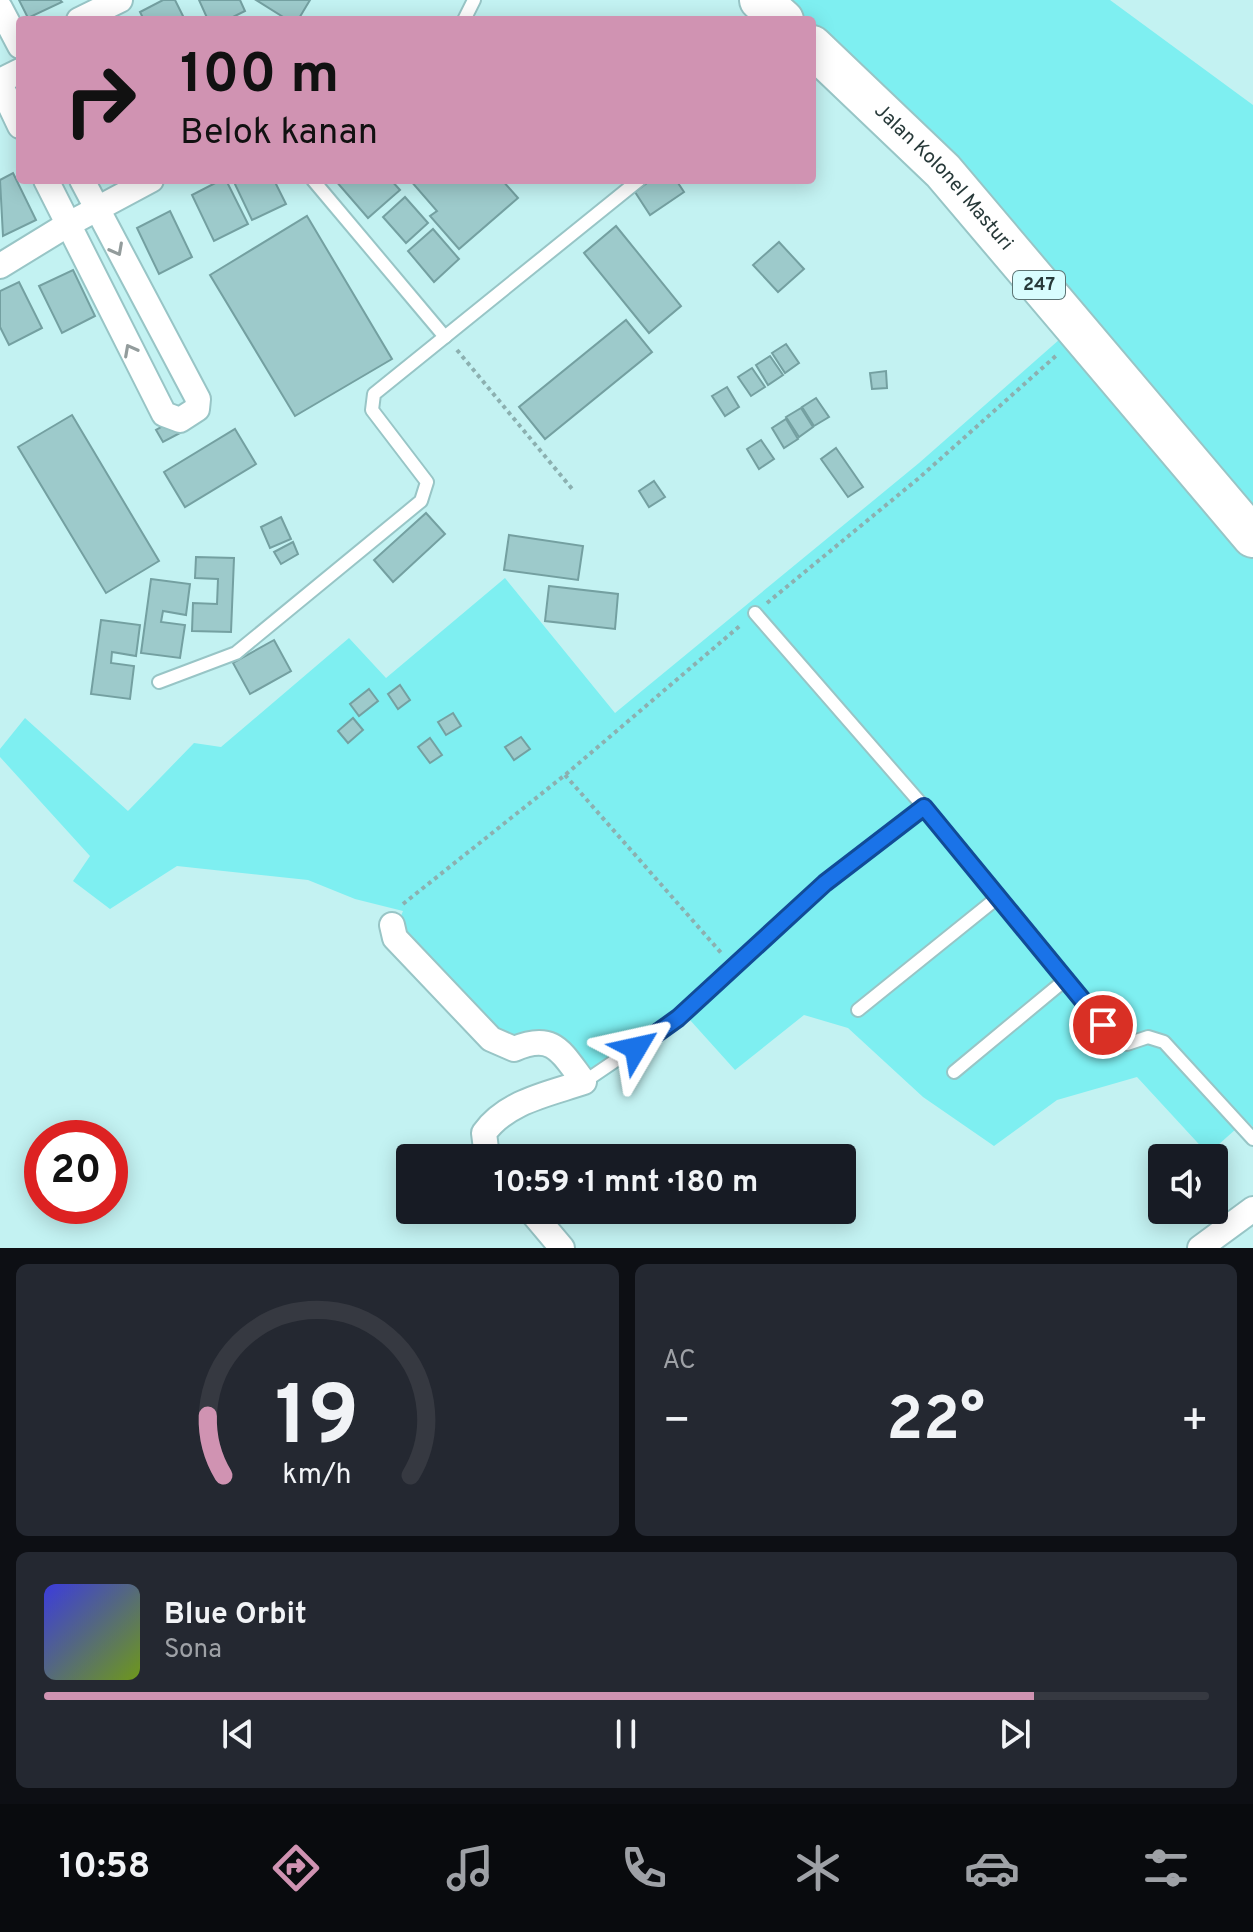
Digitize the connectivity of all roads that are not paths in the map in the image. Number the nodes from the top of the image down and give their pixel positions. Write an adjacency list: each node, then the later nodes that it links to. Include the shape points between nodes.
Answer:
1 (120, 0): 4 (street)
2 (760, 0): 5 (main road)
3 (0, 8): 6 (street)
4 (87, 16)
5 (778, 16)
6 (16, 40)
7 (816, 50): 19 (main road, Jalan Kolonel Masturi / 247, via 943,171)
8 (0, 82): 9 (street)
9 (16, 117)
10 (48, 184): 16 (street)
11 (84, 184): 15 (street)
12 (143, 184): 15 (street)
13 (316, 184): 18 (lane)
14 (634, 184): 18 (lane)
15 (95, 209): 16 (street); 16 (street, one-way to 16, via 198,399 192,413 180,420 164,414)
16 (67, 225): 17 (street)
17 (0, 266)
18 (445, 337): 21 (lane, via 371,401 372,410 427,482 421,501 236,653)
19 (1253, 537)
20 (755, 613): 22 (lane)
21 (159, 682)
22 (924, 807): 23 (lane); 28 (lane, via 825,883 678,1018)
23 (997, 898): 25 (lane); 26 (lane)
24 (392, 925): 28 (street, via 395,938 491,1039 514,1049 536,1041 552,1044)
25 (1065, 980): 27 (lane); 29 (lane, via 1121,1042 1148,1037 1168,1045)
26 (858, 1010)
27 (954, 1072)
28 (584, 1082): 30 (street, via 510,1108 484,1133)
29 (1253, 1139)
30 (485, 1144)
31 (1253, 1209): 34 (street)
32 (542, 1224): 33 (street)
33 (562, 1248)
34 (1200, 1248)

